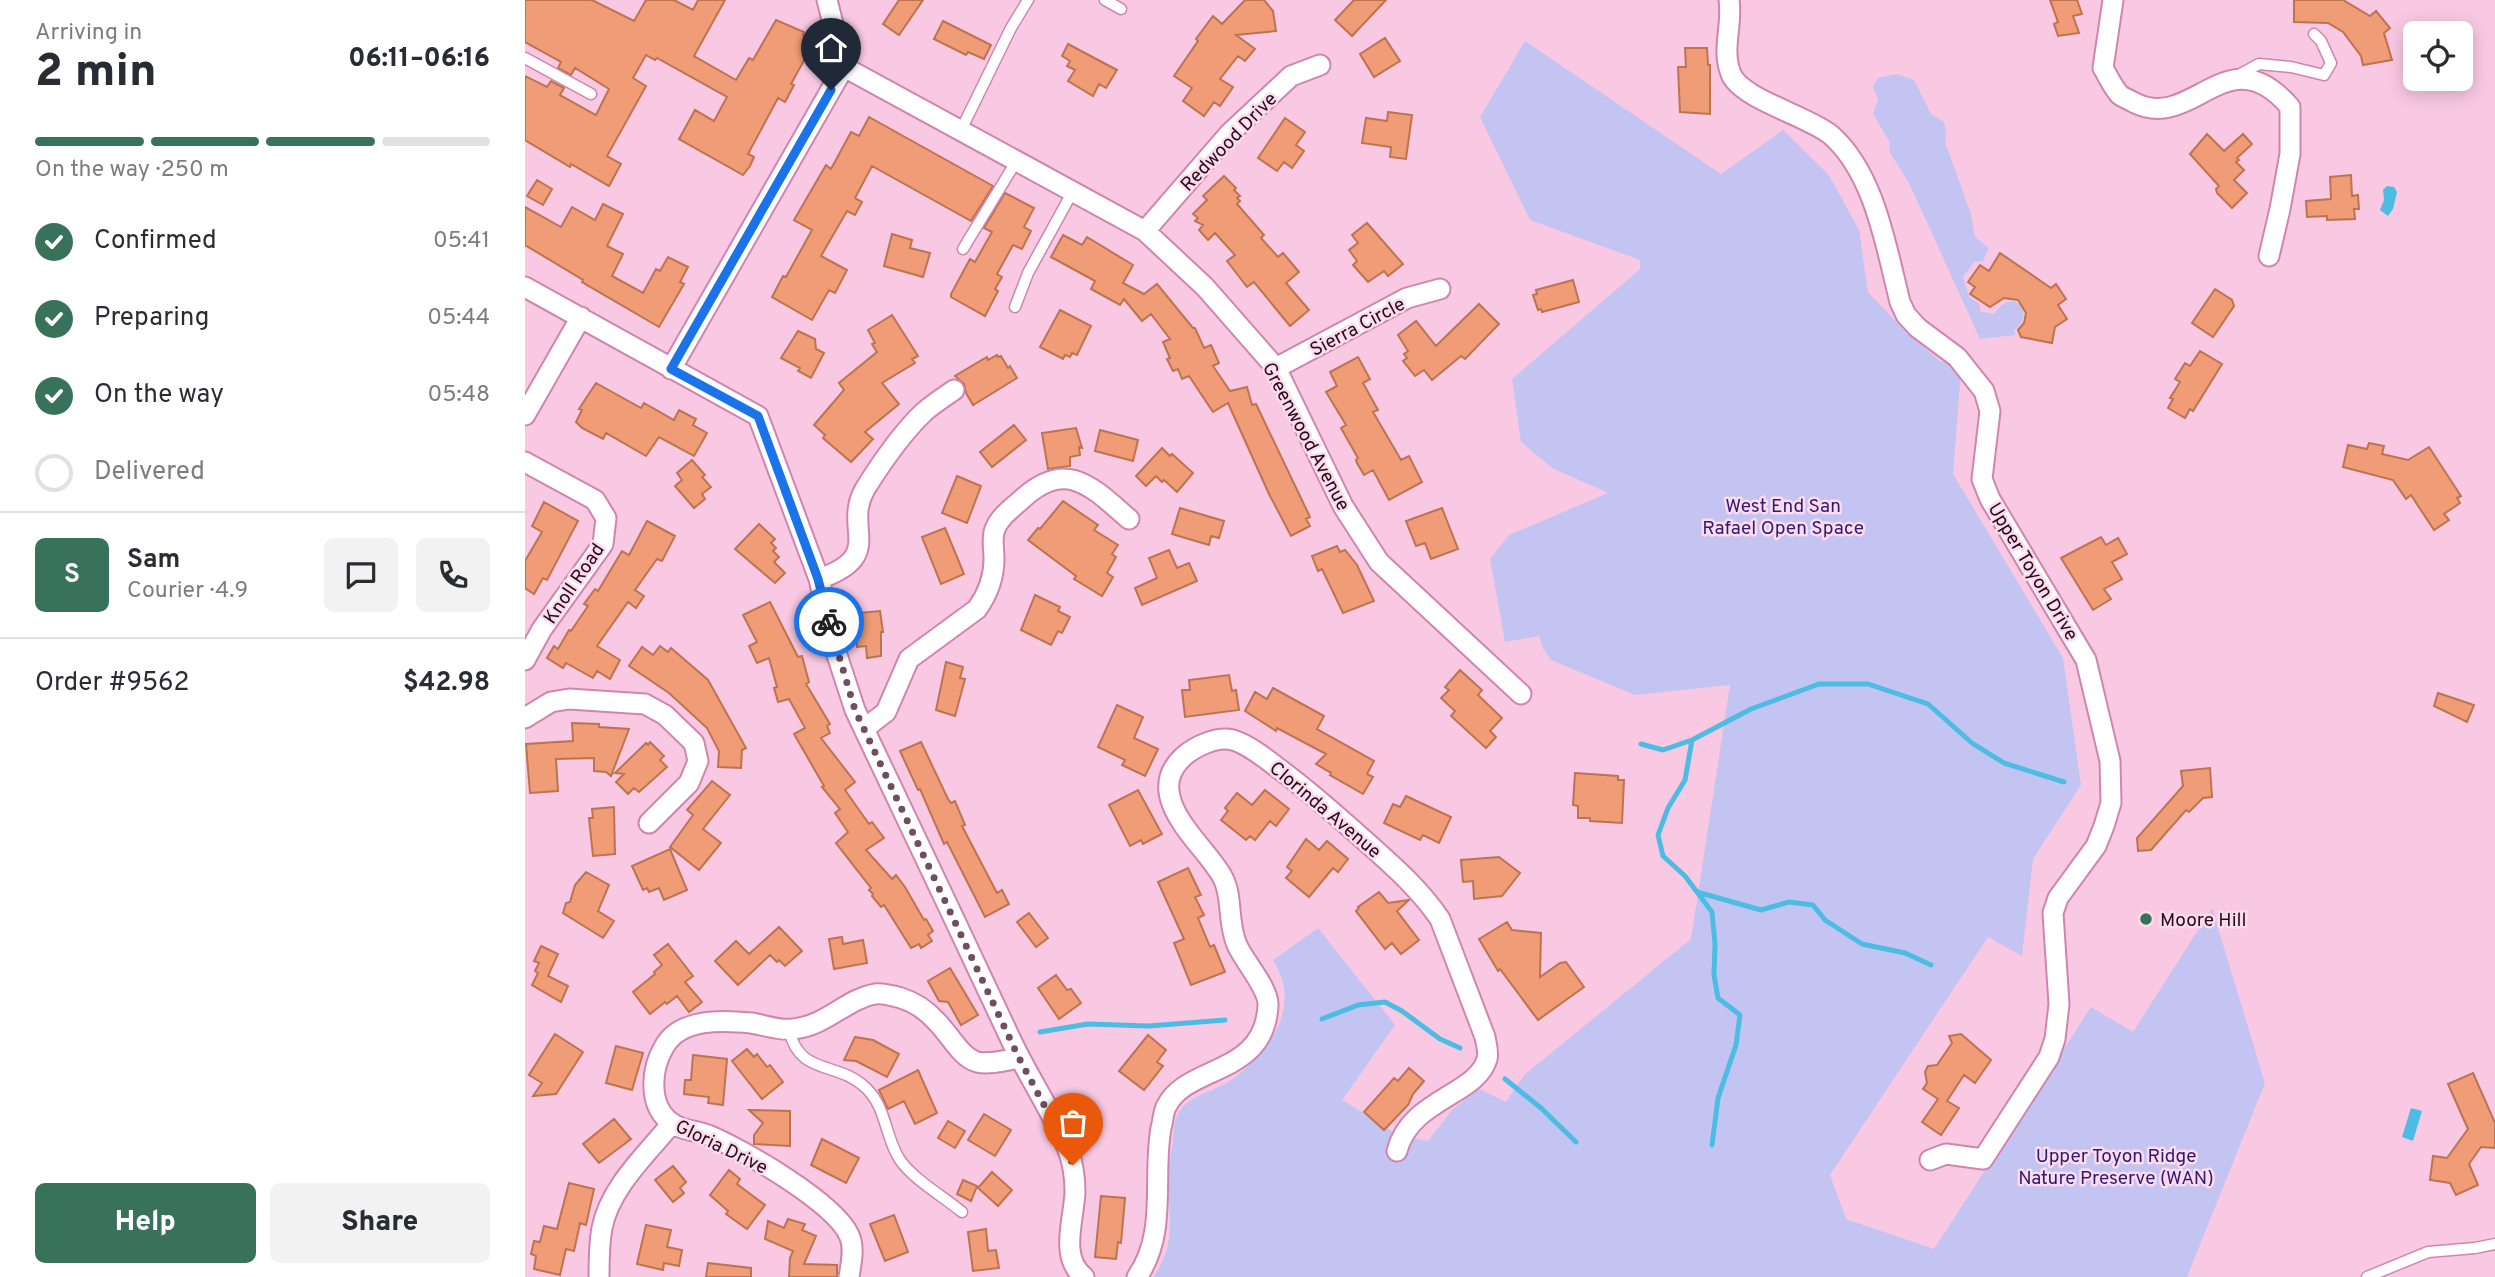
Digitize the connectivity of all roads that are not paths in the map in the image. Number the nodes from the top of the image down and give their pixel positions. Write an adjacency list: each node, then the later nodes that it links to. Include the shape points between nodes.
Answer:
1 (827, 0): 10 (street)
2 (1028, 0): 13 (lane)
3 (1105, 0): 6 (lane)
4 (1729, 0): 39 (street, Upper Toyon Drive, via 1725,52 1732,77 1742,88 1814,124 1846,152 1878,213 1906,315 1957,357 1984,391 1990,411 1982,479 2086,660 2110,761 2111,803 2104,826 2053,913 2059,1018 2049,1057 1983,1160 1946,1154)
5 (2113, 0): 11 (street, via 2103,68 2121,96 2142,107 2167,108)
6 (1121, 9)
7 (2314, 34): 11 (lane, via 2331,63 2324,75 2259,64)
8 (525, 58): 12 (lane)
9 (1320, 65): 16 (street, Redwood Drive, via 1291,76 1229,134)
10 (844, 67): 13 (street, Greenwood Avenue); 23 (street)
11 (2233, 78): 18 (street, via 2274,89 2290,107 2290,154)
12 (591, 94)
13 (961, 130): 14 (street, Greenwood Avenue)
14 (1017, 160): 15 (street, Greenwood Avenue); 17 (lane)
15 (1073, 191): 16 (street, Greenwood Avenue); 21 (lane, via 1028,273)
16 (1145, 232): 24 (street, Greenwood Avenue, via 1205,287)
17 (963, 250)
18 (2269, 256)
19 (525, 287): 22 (street)
20 (1440, 289): 24 (street, Sierra Circle, via 1407,298)
21 (1016, 307)
22 (580, 317): 23 (street); 26 (street)
23 (671, 369): 29 (street, via 758,416)
24 (1276, 369): 31 (street, Greenwood Avenue, via 1343,506 1379,562)
25 (954, 390): 29 (street, via 923,413 864,491 857,510 860,540 850,563)
26 (525, 415)
27 (525, 462): 30 (street, Knoll Road, via 595,500 606,518 603,544)
28 (1129, 519): 33 (street, via 1082,481 1049,480 1033,488 1000,519 995,530 993,572 984,599 909,659 886,712)
29 (818, 579): 33 (street)
30 (525, 660)
31 (1521, 694)
32 (525, 718): 34 (street, via 551,702 569,699 645,704 665,715 694,743 698,761 689,783)
33 (864, 730): 36 (street)
34 (649, 823)
35 (789, 1030): 36 (street, Gloria Drive, via 810,1027 876,993 918,1006 978,1062); 37 (street, Gloria Drive, via 702,1022 679,1031 665,1044 653,1070 659,1107); 40 (lane, via 800,1055 842,1072 868,1089 899,1159)
36 (1019, 1058): 44 (street, via 1073,1165 1070,1246 1072,1260)
37 (672, 1124): 42 (street, via 613,1199 603,1225); 43 (street, Gloria Drive, via 709,1136 814,1196 850,1236)
38 (1397, 1151): 45 (street, Clorinda Avenue, via 1401,1136 1419,1115 1479,1075 1488,1058 1485,1037 1440,919 1395,867 1307,789 1233,740 1203,745 1183,757 1173,773 1171,803 1224,879 1229,922 1269,1001 1267,1020 1261,1037 1234,1063 1178,1092 1165,1108 1156,1177 1157,1225)
39 (1930, 1160)
40 (962, 1212)
41 (2495, 1244): 46 (lane, via 2428,1252)
42 (599, 1277)
43 (849, 1277)
44 (1084, 1277)
45 (1137, 1277)
46 (2367, 1277)

